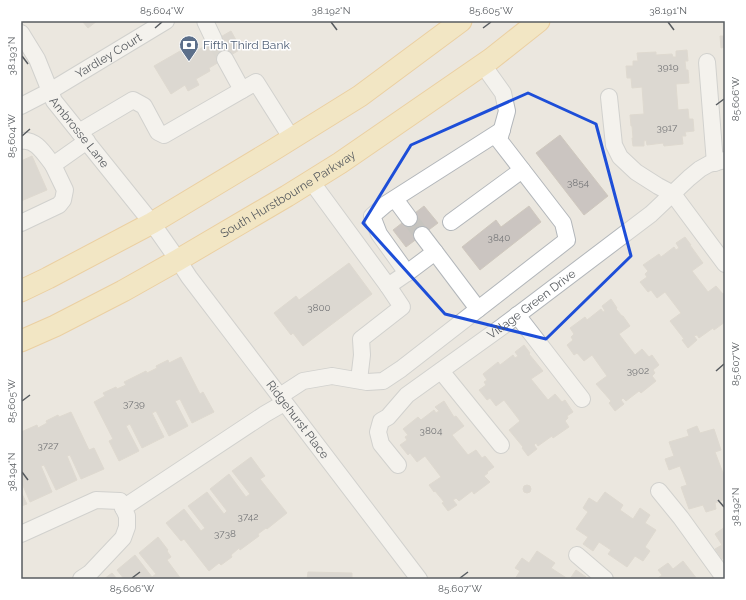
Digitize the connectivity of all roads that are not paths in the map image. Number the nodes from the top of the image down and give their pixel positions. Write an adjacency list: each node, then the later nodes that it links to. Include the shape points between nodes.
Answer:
1 (166, 21): 11 (street, Yardley Court)
2 (205, 21): 6 (street)
3 (539, 21): 9 (main road, South Hurstbourne Parkway)
4 (453, 23): 16 (main road, via 360,96)
5 (21, 32): 11 (street, Ambrosse Lane, via 37,59)
6 (214, 40)
7 (225, 59): 10 (street)
8 (707, 62): 18 (street)
9 (483, 65): 14 (street, via 503,92 508,111); 21 (main road, South Hurstbourne Parkway)
10 (249, 86): 15 (street, via 164,135 158,132 144,106 133,100); 16 (street)
11 (50, 91): 13 (street, Yardley Court); 15 (street, Ambrosse Lane, via 54,101)
12 (609, 97): 22 (street, via 614,145 620,158 636,172)
13 (21, 106)
14 (502, 130): 20 (street, via 499,140); 23 (street)
15 (83, 137): 19 (street); 27 (street, Ambrosse Lane)
16 (292, 139): 27 (main road)
17 (21, 141): 19 (street, via 26,140 38,146)
18 (720, 161): 22 (street, Village Green Drive, via 700,169)
19 (53, 165): 26 (street, via 66,190 63,200 59,205)
20 (522, 170): 25 (street); 35 (street, via 563,223 567,240)
21 (311, 181): 30 (main road, South Hurstbourne Parkway); 33 (street)
22 (672, 194): 31 (street); 36 (street, Village Green Drive, via 651,214)
23 (395, 199): 24 (street); 32 (street, via 372,216 379,234)
24 (409, 218)
25 (451, 222)
26 (21, 223)
27 (152, 223): 30 (street, Ambrosse Lane); 34 (main road)
28 (422, 234): 29 (street)
29 (435, 252): 32 (street); 35 (street)
30 (178, 260): 37 (main road, South Hurstbourne Parkway, via 55,326); 40 (street, Ridgehurst Place)
31 (725, 264)
32 (407, 273): 33 (street)
33 (388, 286): 39 (street, via 402,307 361,339)
34 (21, 291)
35 (478, 309): 39 (street, via 383,381)
36 (517, 315): 38 (street, Village Green Drive); 41 (street)
37 (21, 341)
38 (441, 371): 42 (street); 43 (street, Village Green Drive, via 407,395 388,417 381,421 378,432 381,444)
39 (359, 380): 40 (street, via 332,376 303,381)
40 (282, 399): 45 (street, via 265,414); 49 (street, Ridgehurst Place)
41 (582, 399)
42 (501, 445)
43 (398, 465)
44 (659, 491): 51 (street)
45 (123, 508): 46 (street, via 120,501 96,500); 48 (street, via 127,516 127,527 123,538)
46 (21, 534)
47 (577, 555): 50 (street)
48 (81, 579)
49 (419, 579)
50 (605, 579)
51 (725, 579)

